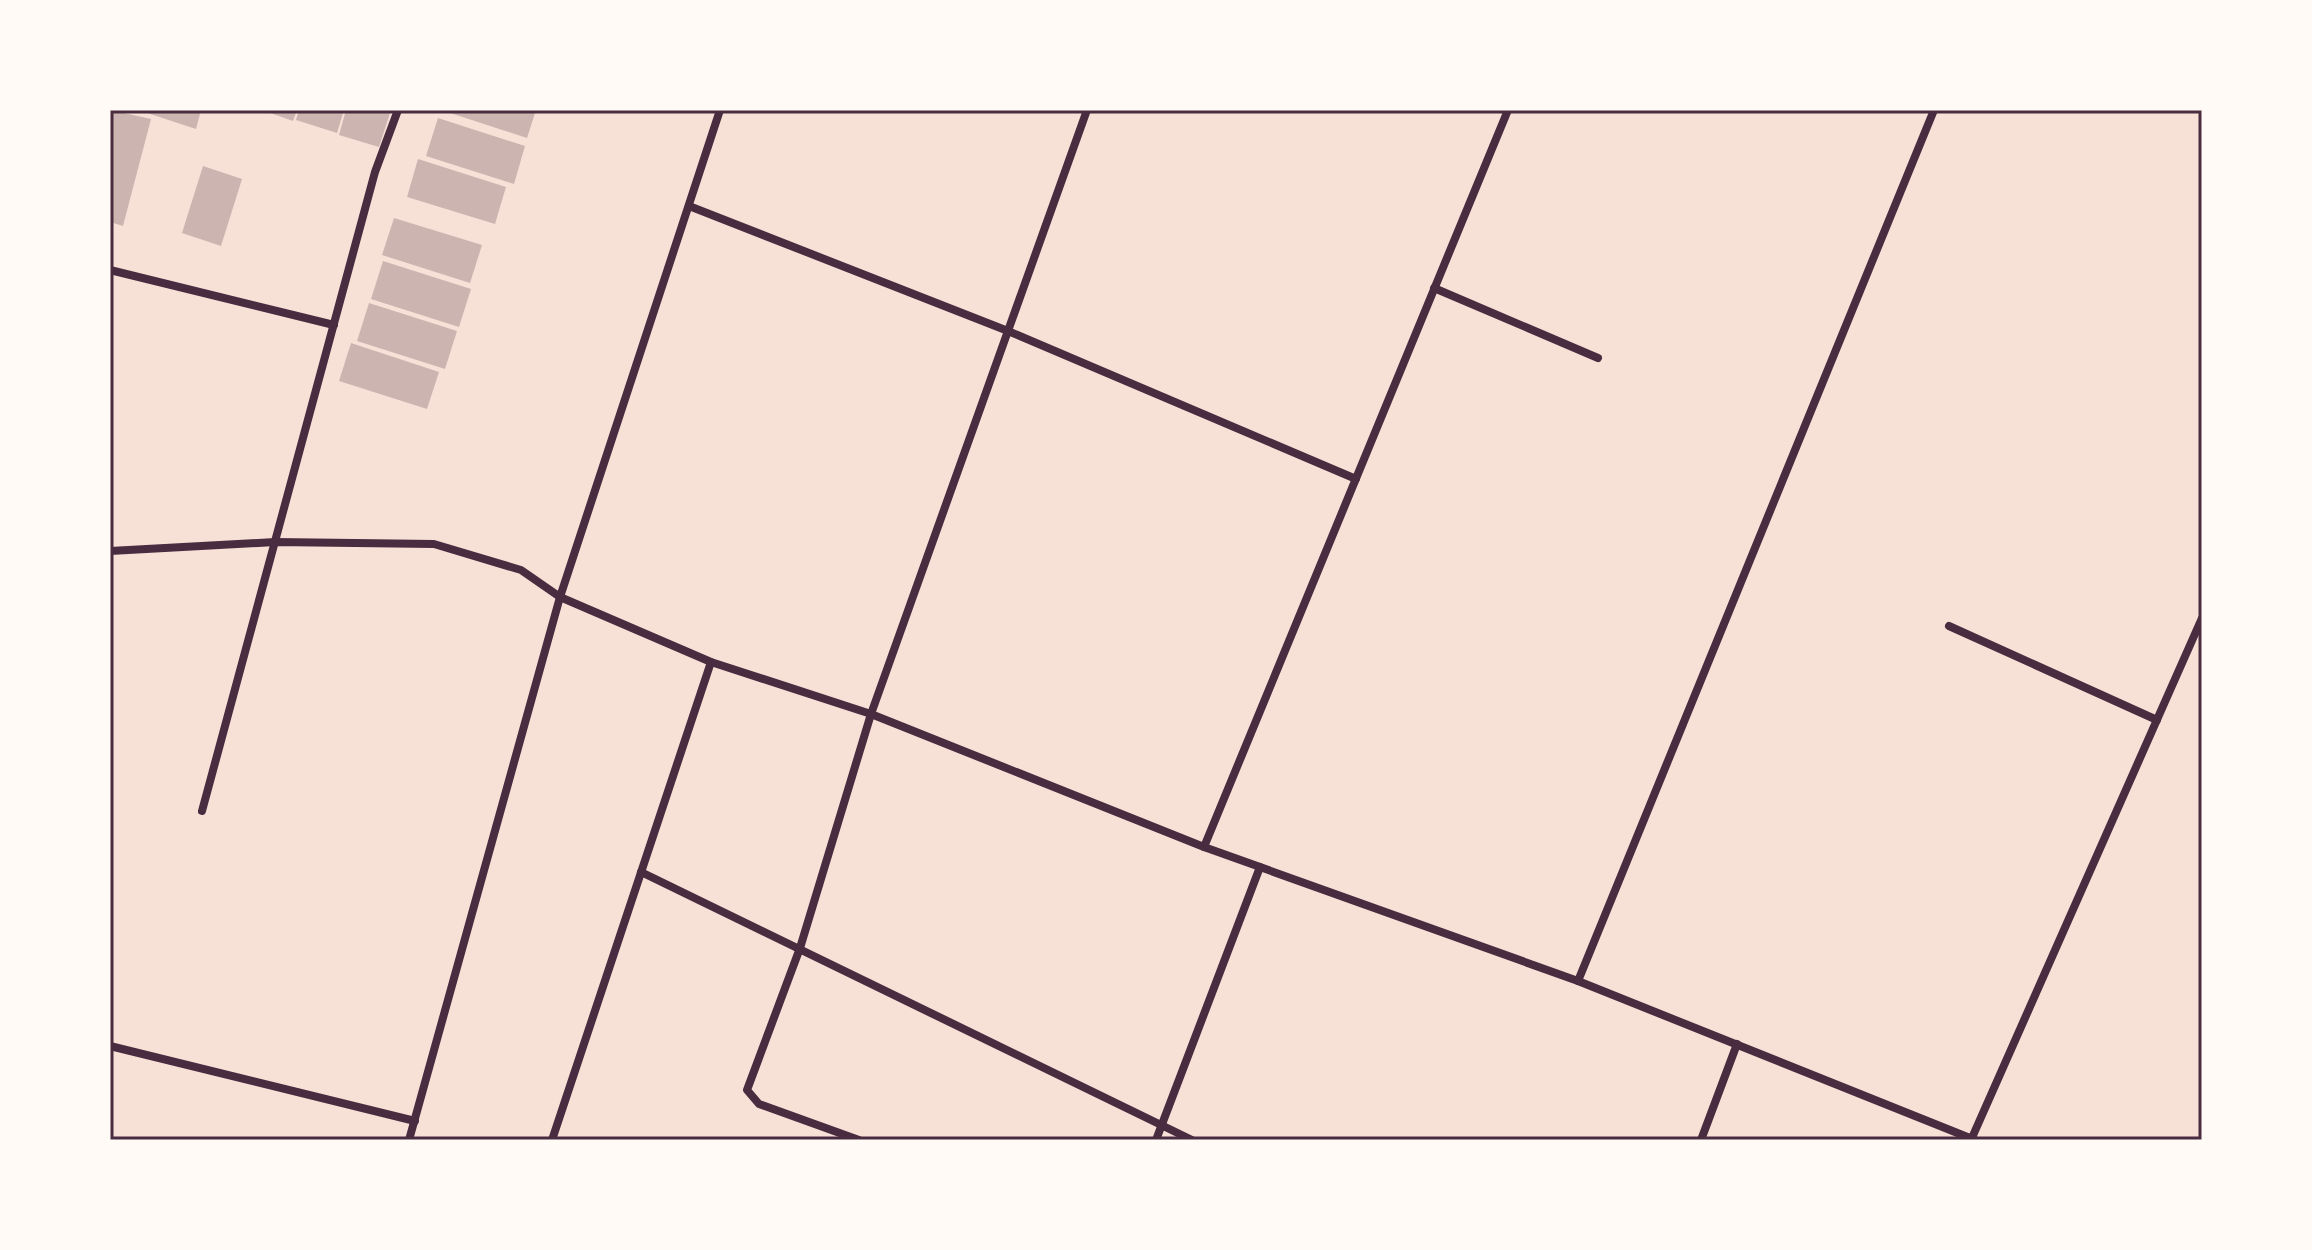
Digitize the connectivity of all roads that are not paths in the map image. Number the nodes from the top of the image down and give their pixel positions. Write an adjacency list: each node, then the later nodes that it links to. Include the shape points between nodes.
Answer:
1 (398, 110): 9 (street, via 375,172)
2 (720, 110): 6 (street)
3 (1087, 110): 10 (street)
4 (1508, 110): 8 (street)
5 (1934, 110): 26 (street)
6 (689, 206): 10 (street); 15 (street)
7 (110, 270): 9 (street)
8 (1434, 288): 11 (street); 12 (street)
9 (334, 325): 13 (street)
10 (1008, 331): 12 (street); 19 (street)
11 (1598, 358)
12 (1356, 479): 22 (street)
13 (275, 542): 14 (street); 15 (street, via 434,544 521,570); 21 (street)
14 (110, 551)
15 (560, 597): 18 (street); 29 (street)
16 (2202, 618): 20 (street)
17 (1949, 626): 20 (street)
18 (711, 662): 19 (street); 24 (street)
19 (871, 714): 22 (street); 25 (street)
20 (2157, 720): 37 (street)
21 (202, 811)
22 (1204, 847): 23 (street)
23 (1260, 867): 26 (street); 30 (street)
24 (641, 872): 25 (street); 32 (street)
25 (800, 948): 30 (street); 33 (street, via 747,1090 759,1104)
26 (1578, 981): 27 (street)
27 (1737, 1044): 36 (street); 37 (street)
28 (110, 1046): 29 (street)
29 (415, 1121): 31 (street)
30 (1161, 1127): 34 (street); 35 (street)
31 (409, 1140)
32 (552, 1140)
33 (859, 1140)
34 (1156, 1140)
35 (1192, 1140)
36 (1701, 1140)
37 (1972, 1140)

